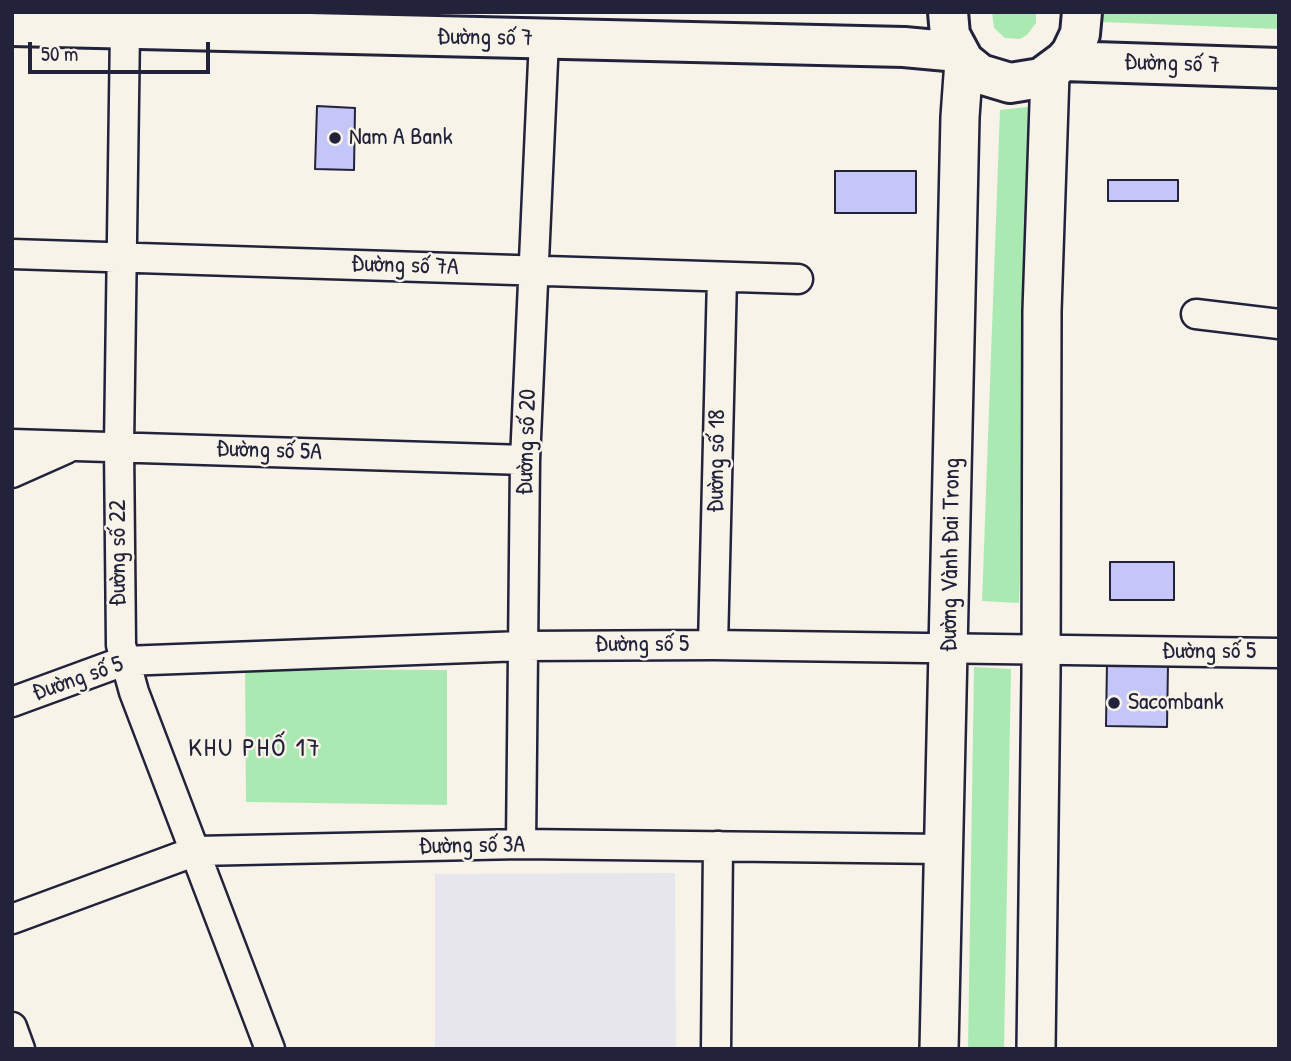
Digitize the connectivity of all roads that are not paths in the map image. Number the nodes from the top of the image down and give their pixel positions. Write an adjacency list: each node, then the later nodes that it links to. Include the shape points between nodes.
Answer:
1 (948, 12): 6 (main road, via 950,34)
2 (1082, 12): 7 (main road, via 1080,34)
3 (12, 26): 4 (main road, Đường số 7)
4 (125, 30): 5 (main road, Đường số 7); 10 (street, Đường số 22)
5 (544, 39): 6 (main road, Đường số 7, via 904,47); 11 (street, Đường số 20)
6 (961, 56): 7 (main road, Đường số 7, via 980,74 1010,83 1031,81); 23 (street, Đường Vành Đai Trong)
7 (1057, 67): 8 (main road, Đường số 7); 24 (street, via 1042,311)
8 (1279, 68)
9 (12, 254): 10 (street, Đường số 7A)
10 (121, 257): 11 (street, Đường số 7A); 18 (street, Đường số 22)
11 (533, 271): 12 (street, Đường số 7A); 19 (street, Đường số 20)
12 (722, 277): 13 (street, Đường số 7A); 21 (street, Đường số 18)
13 (798, 279)
14 (1196, 314): 15 (street)
15 (1279, 324)
16 (12, 444): 17 (street, Đường số 5A)
17 (75, 446): 18 (street, Đường số 5A); 20 (street)
18 (119, 446): 19 (street, Đường số 5A); 26 (street, Đường số 22)
19 (526, 460): 22 (street, Đường số 20)
20 (12, 473)
21 (713, 645): 22 (street, Đường số 5); 23 (street, Đường số 5)
22 (522, 646): 26 (street, Đường số 5); 28 (street, Đường số 20)
23 (948, 649): 24 (street, Đường số 5); 30 (street, Đường Vành Đai Trong)
24 (1041, 651): 25 (street, Đường số 5); 38 (street)
25 (1279, 653)
26 (124, 661): 27 (street, Đường số 5); 31 (street, Đường số 22)
27 (12, 702)
28 (521, 845): 29 (street, Đường số 3A); 31 (street, Đường số 3A)
29 (718, 846): 30 (street, Đường số 3A); 36 (street)
30 (943, 849): 37 (street, Đường Vành Đai Trong)
31 (196, 851): 32 (street, Đường số 3A); 35 (street, Đường số 22)
32 (12, 919)
33 (12, 1027): 34 (street)
34 (20, 1049)
35 (270, 1049)
36 (716, 1049)
37 (939, 1049)
38 (1036, 1049)

